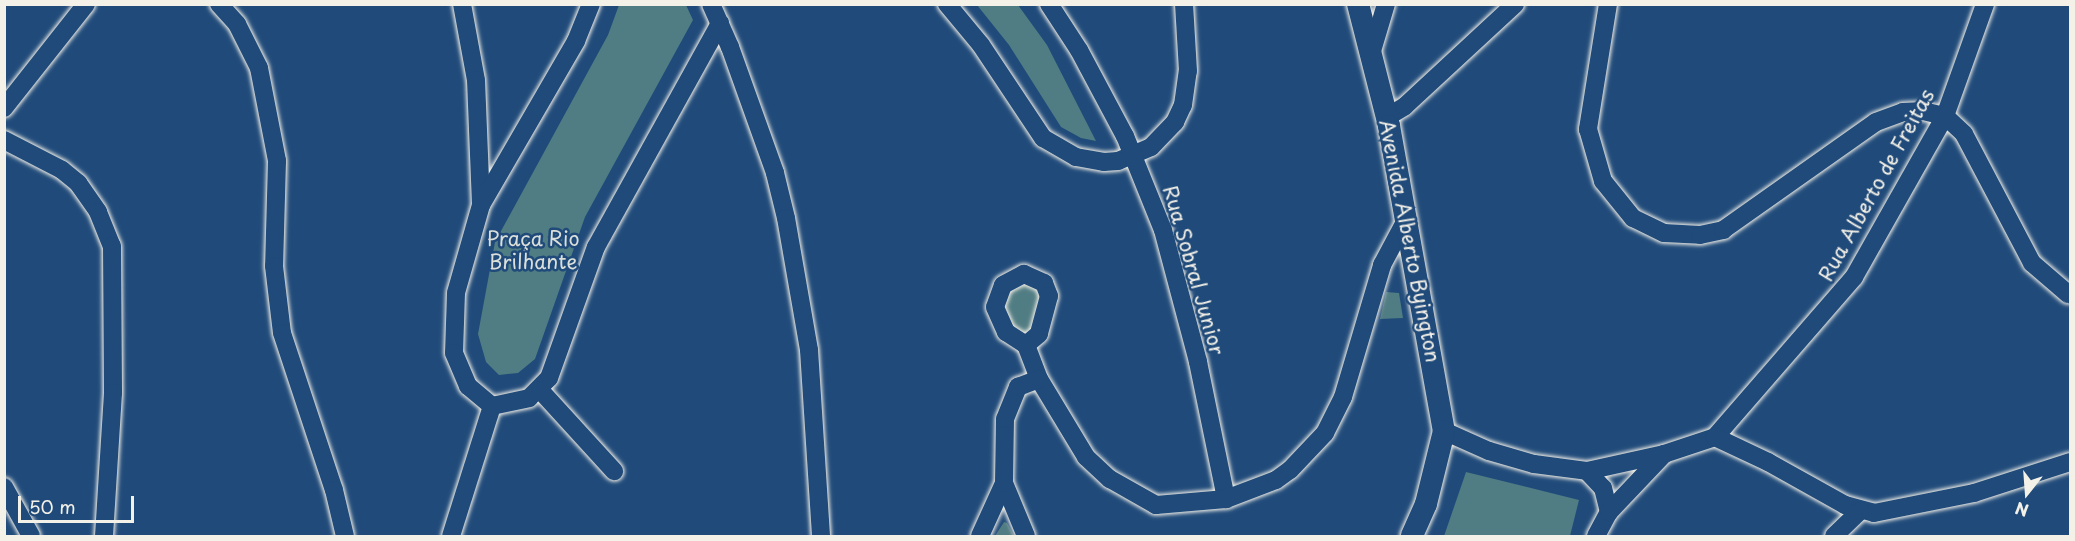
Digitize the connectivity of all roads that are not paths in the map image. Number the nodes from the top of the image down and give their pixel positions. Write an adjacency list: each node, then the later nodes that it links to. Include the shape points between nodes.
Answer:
1 (86, 4): 16 (street)
2 (219, 4): 41 (street, via 237,24 259,68 277,161 274,266 282,333 334,490)
3 (462, 4): 21 (street, via 476,80)
4 (591, 4): 21 (street, via 576,41)
5 (711, 4): 14 (street)
6 (947, 4): 20 (street, via 981,45 1043,138 1056,148 1090,160 1118,161)
7 (1049, 4): 20 (street, Rua Sobral Junior, via 1079,50)
8 (1184, 4): 20 (street, via 1188,71 1183,105 1164,135)
9 (1358, 4): 15 (main road, Avenida Alberto Byington)
10 (1386, 4): 15 (street, Avenida Alberto Byington)
11 (1515, 4): 18 (street, via 1405,106)
12 (1608, 4): 17 (street, via 1588,129 1593,157 1603,181 1619,203 1652,230 1700,235 1723,230 1876,122 1903,112)
13 (1985, 4): 17 (street, Rua Alberto de Freitas)
14 (720, 23): 26 (street, via 596,247 554,366); 43 (street, via 775,173 786,218 809,350)
15 (1372, 51): 18 (main road, Avenida Alberto Byington)
16 (4, 108)
17 (1945, 116): 23 (street, via 1970,142 2032,263); 29 (street, Rua Alberto de Freitas, via 1854,277)
18 (1387, 117): 22 (main road, Avenida Alberto Byington)
19 (4, 140): 40 (street, via 62,170 78,183 98,212 112,246 113,393)
20 (1133, 155): 36 (street, Rua Sobral Junior, via 1162,230 1192,340)
21 (481, 205): 27 (street, via 456,293 453,353 468,386)
22 (1405, 222): 28 (main road, Avenida Alberto Byington); 36 (street, via 1382,265 1346,388 1325,433 1283,475)
23 (2070, 294)
24 (1026, 345): 25 (street)
25 (1039, 379): 34 (street, via 1018,387 1008,404); 36 (street, via 1086,457 1139,499 1172,506)
26 (540, 390): 27 (street, via 520,402); 32 (street)
27 (492, 406): 42 (street)
28 (1444, 431): 33 (street, via 1534,464); 46 (main road, via 1426,504)
29 (1714, 437): 30 (street); 37 (street)
30 (1664, 454): 33 (street); 38 (street)
31 (2070, 462): 37 (street, via 1963,496 1886,513)
32 (614, 471)
33 (1587, 471): 38 (street, via 1603,488)
34 (1004, 483): 44 (street); 45 (street)
35 (4, 487): 39 (street)
36 (1226, 499)
37 (1860, 511): 48 (street)
38 (1610, 512): 47 (street)
39 (31, 537)
40 (104, 537)
41 (345, 537)
42 (451, 537)
43 (821, 537)
44 (980, 537)
45 (1026, 537)
46 (1412, 537)
47 (1596, 537)
48 (1834, 537)

